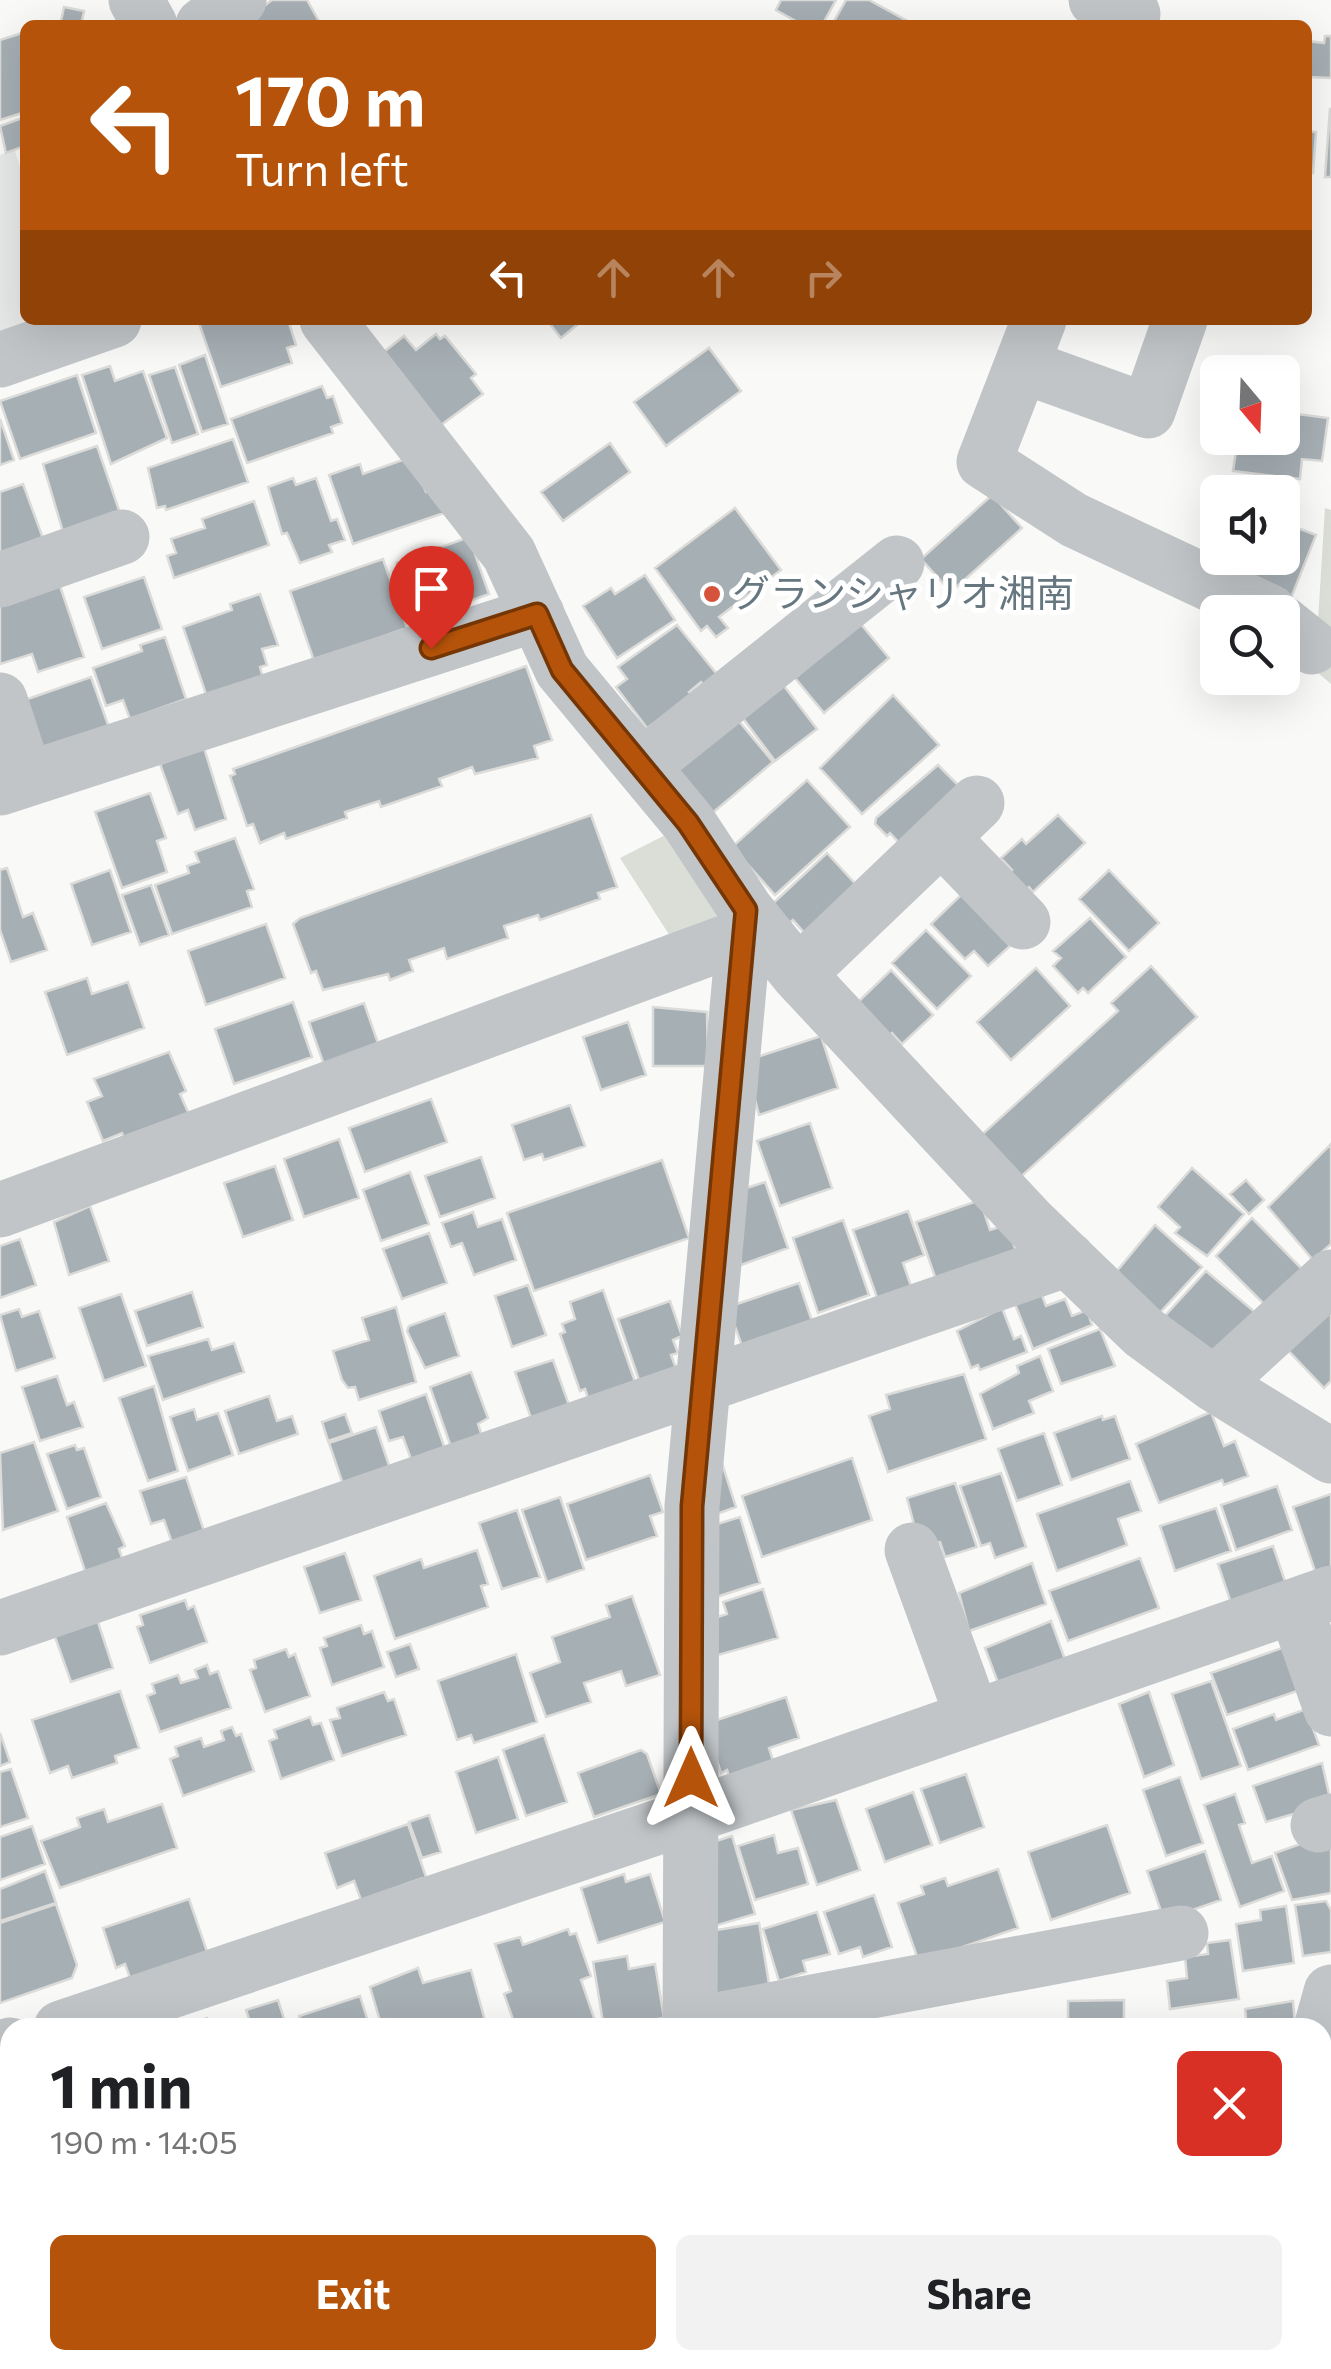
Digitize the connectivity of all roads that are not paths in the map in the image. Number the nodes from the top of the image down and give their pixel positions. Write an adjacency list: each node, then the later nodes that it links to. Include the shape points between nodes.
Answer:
1 (239, 0): 2 (street)
2 (210, 20)
3 (100, 325): 7 (street)
4 (332, 325): 12 (street, via 510,554)
5 (1178, 325): 6 (street, via 1148,411)
6 (1031, 343): 11 (street, via 984,462 1074,520)
7 (0, 360)
8 (122, 537): 10 (street)
9 (896, 563): 14 (street)
10 (0, 580)
11 (1234, 595)
12 (537, 614): 14 (street, via 562,670); 15 (street)
13 (0, 700): 15 (street)
14 (642, 766): 17 (street, via 688,823)
15 (13, 784)
16 (1023, 922): 18 (street, via 959,820)
17 (745, 923): 18 (street); 19 (street); 23 (street)
18 (798, 974): 20 (street)
19 (0, 1210)
20 (1068, 1259): 22 (street, via 1143,1332); 23 (street)
21 (1331, 1277): 22 (street)
22 (1214, 1384): 24 (street)
23 (702, 1388): 27 (street); 30 (street, via 692,1506)
24 (1331, 1456)
25 (912, 1550): 29 (street)
26 (1313, 1600): 28 (street); 29 (street)
27 (0, 1628)
28 (1331, 1708)
29 (973, 1718): 30 (street)
30 (691, 1816): 33 (street); 34 (street)
31 (1181, 1933): 35 (street)
32 (1331, 1992): 36 (street)
33 (91, 2018)
34 (690, 2018)
35 (732, 2018)
36 (1324, 2018)

